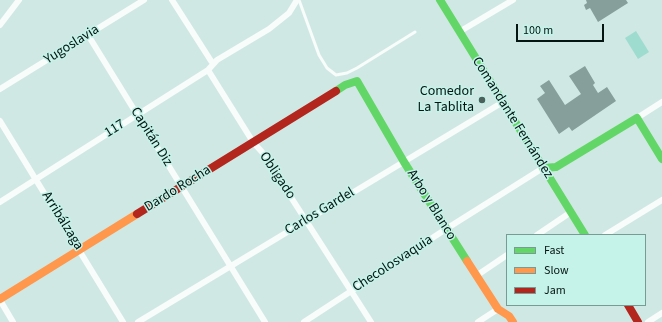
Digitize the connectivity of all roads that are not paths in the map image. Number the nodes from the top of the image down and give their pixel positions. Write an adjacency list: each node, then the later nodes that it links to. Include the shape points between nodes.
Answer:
1 (19, 0): 7 (street)
2 (144, 0): 10 (street, Yugoslavia)
3 (172, 0): 11 (street)
4 (298, 0): 8 (lane, via 319,55 327,68 336,75 357,68); 11 (street, 117, via 289,13 268,29)
5 (440, 0): 9 (street, Comandante Fernández)
6 (513, 0): 9 (street)
7 (0, 25)
8 (415, 32)
9 (459, 32): 15 (street, Comandante Fernández)
10 (88, 34): 14 (street, Yugoslavia); 17 (street, Capitán Diz)
11 (213, 64): 12 (street, 117)
12 (208, 70): 17 (street, 117); 20 (street, Obligado)
13 (357, 81): 20 (street, Dardo Rocha, via 345,85); 22 (street, Arbo y Blanco)
14 (0, 89)
15 (503, 102): 22 (street, Carlos Gardel); 23 (street, Comandante Fernández)
16 (662, 102): 18 (street)
17 (138, 115): 24 (street, 117); 25 (street, Capitán Diz)
18 (637, 118): 21 (street); 23 (street, via 556,167)
19 (0, 121): 24 (street, Arribálzaga)
20 (253, 142): 25 (street, Dardo Rocha); 29 (street, Obligado)
21 (662, 159)
22 (404, 162): 29 (street, Carlos Gardel); 30 (street, Arbo y Blanco)
23 (544, 168): 28 (street, Comandante Fernández); 30 (street, Checolosvaquia)
24 (36, 179): 27 (street, 117); 34 (street, Arribálzaga)
25 (182, 187): 34 (street, Dardo Rocha); 36 (street, Capitán Diz)
26 (662, 200): 33 (street)
27 (0, 202)
28 (571, 212): 31 (street); 32 (street, Comandante Fernández)
29 (306, 220): 36 (street, Carlos Gardel); 38 (street, Obligado)
30 (446, 229): 37 (street, Arbo y Blanco); 38 (street, Checolosvaquia)
31 (538, 234)
32 (584, 234)
33 (607, 234)
34 (79, 249): 39 (street, Dardo Rocha); 44 (street, Arribálzaga)
35 (506, 256): 37 (street)
36 (231, 266): 45 (street, Carlos Gardel); 46 (street, Capitán Diz)
37 (476, 276): 41 (street, Arbo y Blanco)
38 (352, 291): 47 (street, Checolosvaquia); 48 (street, Obligado)
39 (0, 299): 43 (street)
40 (629, 306): 51 (street)
41 (498, 309): 49 (street); 50 (street, Arbo y Blanco)
42 (662, 313): 52 (street)
43 (13, 322)
44 (123, 322)
45 (138, 322)
46 (265, 322)
47 (304, 322)
48 (371, 322)
49 (478, 322)
50 (513, 322)
51 (638, 322)
52 (648, 322)

